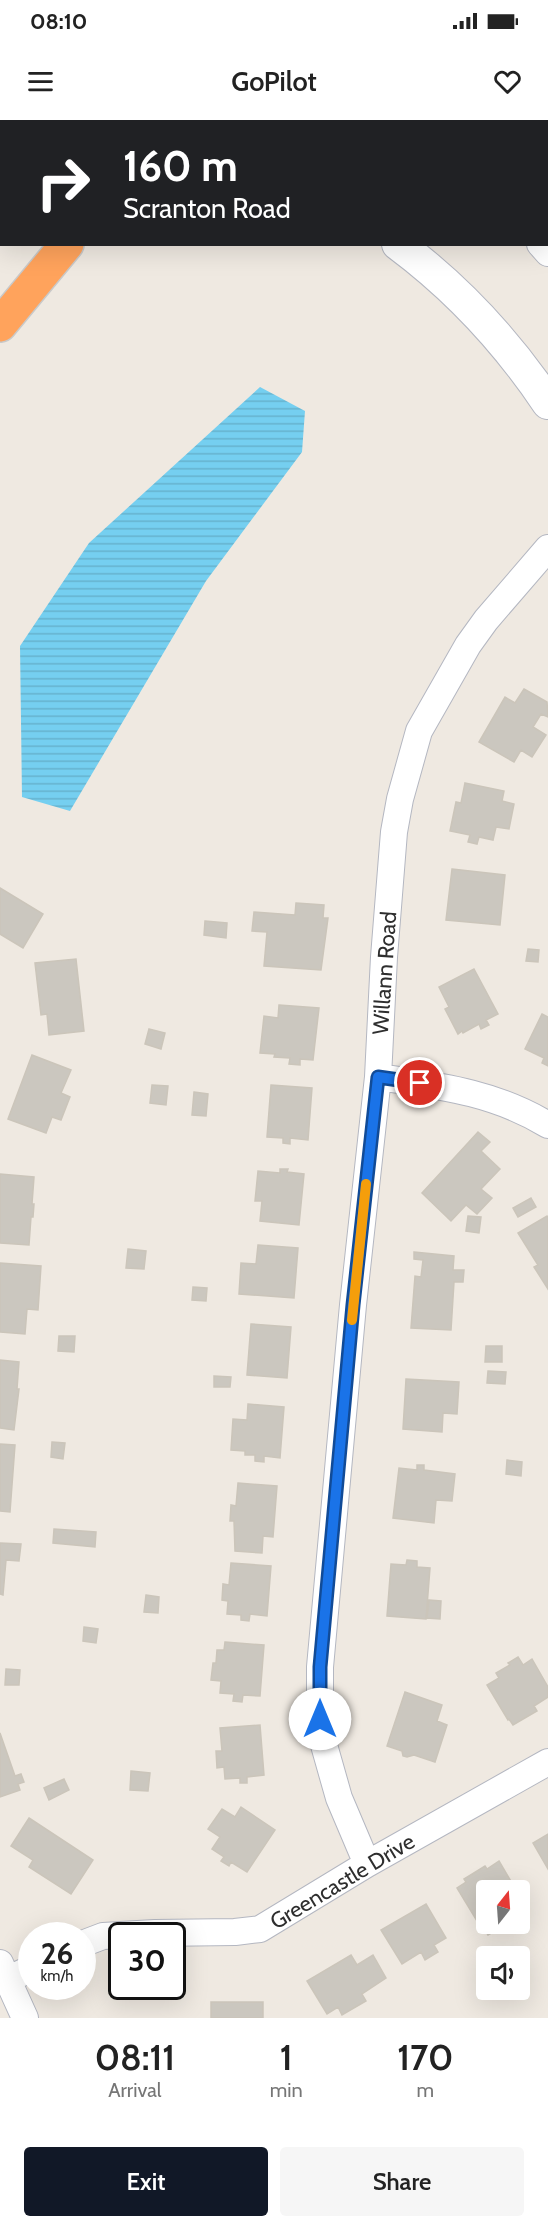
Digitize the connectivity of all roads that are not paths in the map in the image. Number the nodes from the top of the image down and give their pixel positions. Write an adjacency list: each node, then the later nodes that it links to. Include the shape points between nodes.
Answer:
1 (66, 246): 3 (highway)
2 (400, 246): 4 (street, via 447,284 490,328)
3 (0, 325)
4 (548, 402)
5 (548, 548): 6 (street, Willann Road, via 468,645 419,731 394,832)
6 (378, 1077): 7 (street, via 462,1090 502,1102); 9 (street, Willann Road, via 353,1305 320,1687 320,1731 326,1755 339,1798)
7 (548, 1125)
8 (548, 1762): 9 (street, Greencastle Drive)
9 (368, 1864): 10 (street, Greencastle Drive, via 260,1929)
10 (96, 1939)
11 (4, 1971): 12 (street)
12 (25, 2018)

